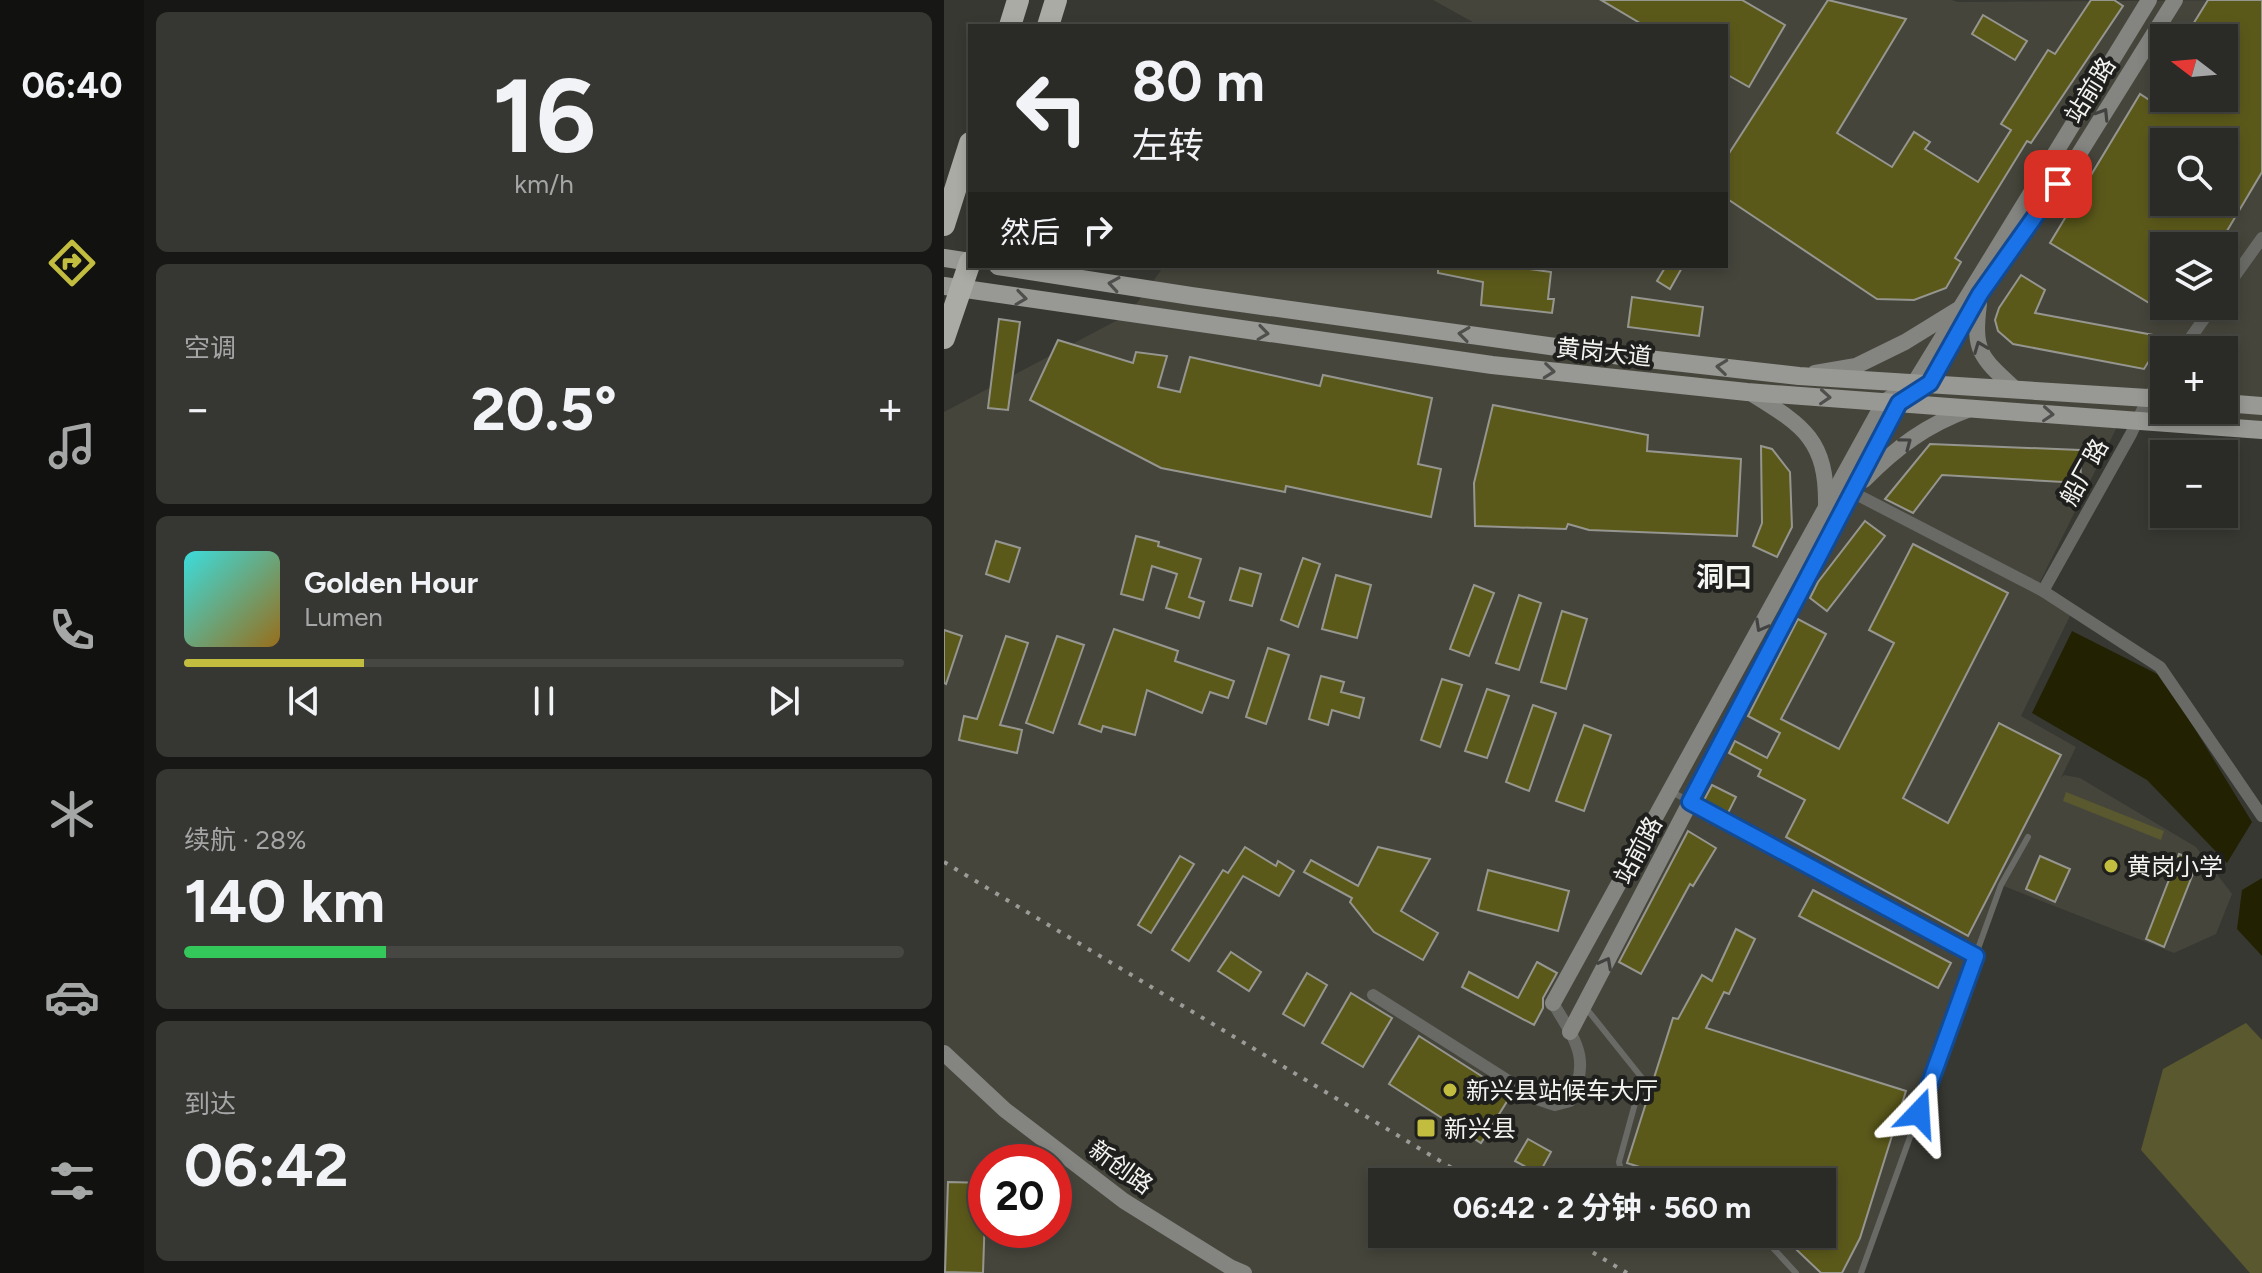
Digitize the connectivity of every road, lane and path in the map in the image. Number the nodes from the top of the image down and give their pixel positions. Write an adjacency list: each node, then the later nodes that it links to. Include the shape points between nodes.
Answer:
1 (1018, 0): 5 (highway)
2 (1056, 0): 6 (highway)
3 (2149, 0): 18 (street, 站前路)
4 (2175, 0): 16 (street, 站前路, one-way to 4, via 2074,162)
5 (1011, 24)
6 (1049, 24)
7 (967, 152): 8 (highway)
8 (944, 225)
9 (2262, 238): 14 (street)
10 (944, 258): 11 (main road)
11 (968, 262)
12 (968, 268): 20 (highway, bridge)
13 (1011, 268): 17 (main road, 黄岗大道, one-way to 13)
14 (2238, 271)
15 (944, 286): 19 (main road, 黄岗大道, one-way to 19)
16 (1980, 294): 22 (street, 站前路); 23 (street, one-way to 16, via 1982,357 1975,334)
17 (1191, 296): 19 (main road); 21 (main road, 黄岗大道, one-way to 17)
18 (1958, 309): 21 (street, via 1856,366); 22 (street, 站前路)
19 (1186, 322): 24 (main road, 黄岗大道, one-way to 24, via 1492,365)
20 (944, 338)
21 (1799, 376): 22 (main road, 黄岗大道)
22 (1923, 382): 23 (main road, 黄岗大道); 26 (street, 站前路)
23 (2014, 388): 25 (main road, 黄岗大道)
24 (1747, 392): 26 (main road, 黄岗大道, one-way to 26); 34 (street, via 1787,416 1815,445 1827,476)
25 (2150, 398)
26 (1891, 402): 30 (main road, 黄岗大道); 33 (street, 站前路); 34 (street, 站前路)
27 (2238, 404): 29 (main road)
28 (2150, 406): 31 (street, 船厂路)
29 (2262, 406)
30 (1970, 408): 31 (main road, 黄岗大道, one-way to 31); 33 (street, one-way to 30, via 1936,421)
31 (2138, 421): 32 (main road, 黄岗大道); 35 (street, 船厂路)
32 (2262, 430)
33 (1852, 492): 35 (street); 37 (street, 站前路)
34 (1826, 509): 36 (street, 站前路, one-way to 36)
35 (2043, 591): 38 (street, via 2160,667)
36 (1668, 791): 37 (lane); 42 (street, 站前路)
37 (1690, 802): 40 (lane); 43 (street, 站前路, one-way to 37)
38 (2262, 816)
39 (2028, 837): 40 (lane, via 2001,885)
40 (1976, 956): 50 (lane)
41 (1373, 995): 44 (street, via 1537,1099 1555,1105 1570,1101 1580,1082 1582,1065)
42 (1553, 1003): 44 (street)
43 (1584, 1005): 44 (street, 站前路); 46 (lane, via 1642,1078)
44 (1570, 1032)
45 (944, 1053): 48 (street, 新创路, via 1005,1110 1124,1201)
46 (1620, 1168)
47 (1773, 1248): 49 (lane)
48 (1244, 1273)
49 (1796, 1273)
50 (1861, 1273)

